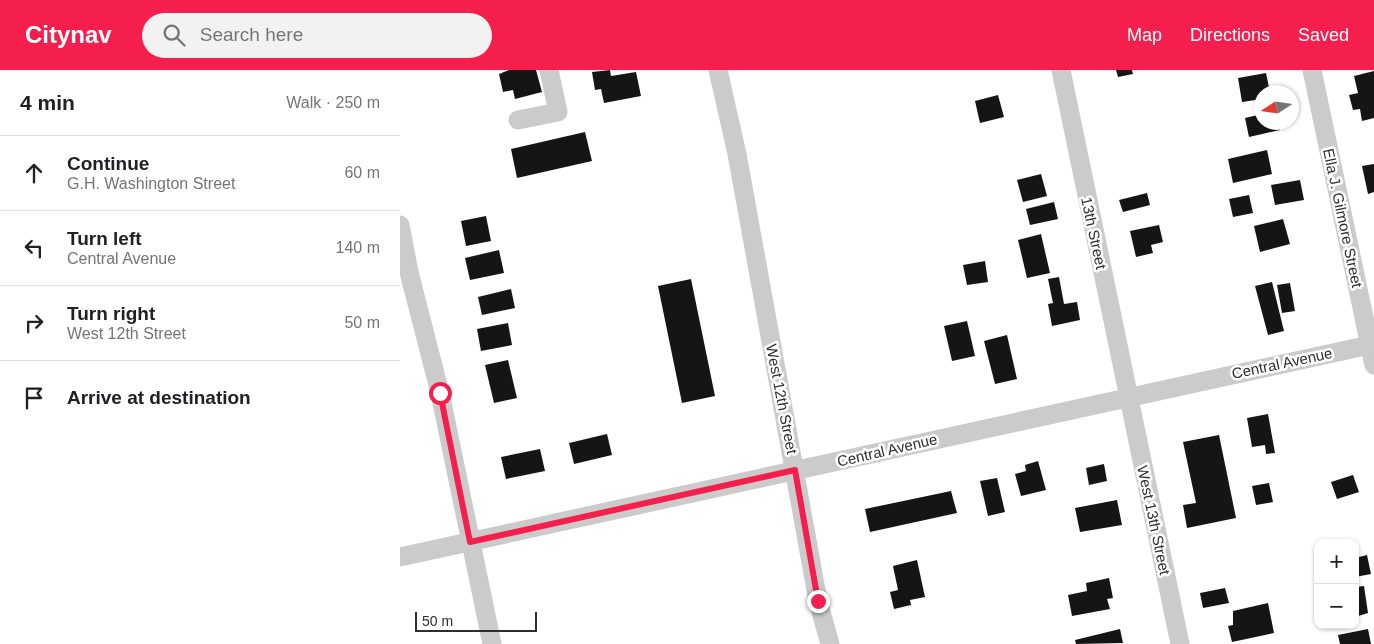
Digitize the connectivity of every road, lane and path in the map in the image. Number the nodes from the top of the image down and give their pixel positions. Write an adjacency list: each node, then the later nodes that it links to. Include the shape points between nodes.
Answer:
1 (549, 70): 5 (street, via 558,112)
2 (718, 70): 10 (street, West 12th Street)
3 (1061, 70): 9 (street, 13th Street)
4 (1312, 70): 7 (street, Ella J. Gilmore Street)
5 (518, 120)
6 (401, 236): 11 (street, via 440,393)
7 (1372, 344): 8 (street, Ella J. Gilmore Street); 9 (street, Central Avenue)
8 (1374, 365)
9 (1128, 396): 10 (street, Central Avenue); 15 (street, West 13th Street)
10 (795, 470): 11 (street, Central Avenue); 14 (street, West 12th Street, via 818,601)
11 (470, 542): 12 (street, Central Avenue); 13 (street)
12 (400, 557)
13 (492, 644)
14 (830, 644)
15 (1180, 644)

